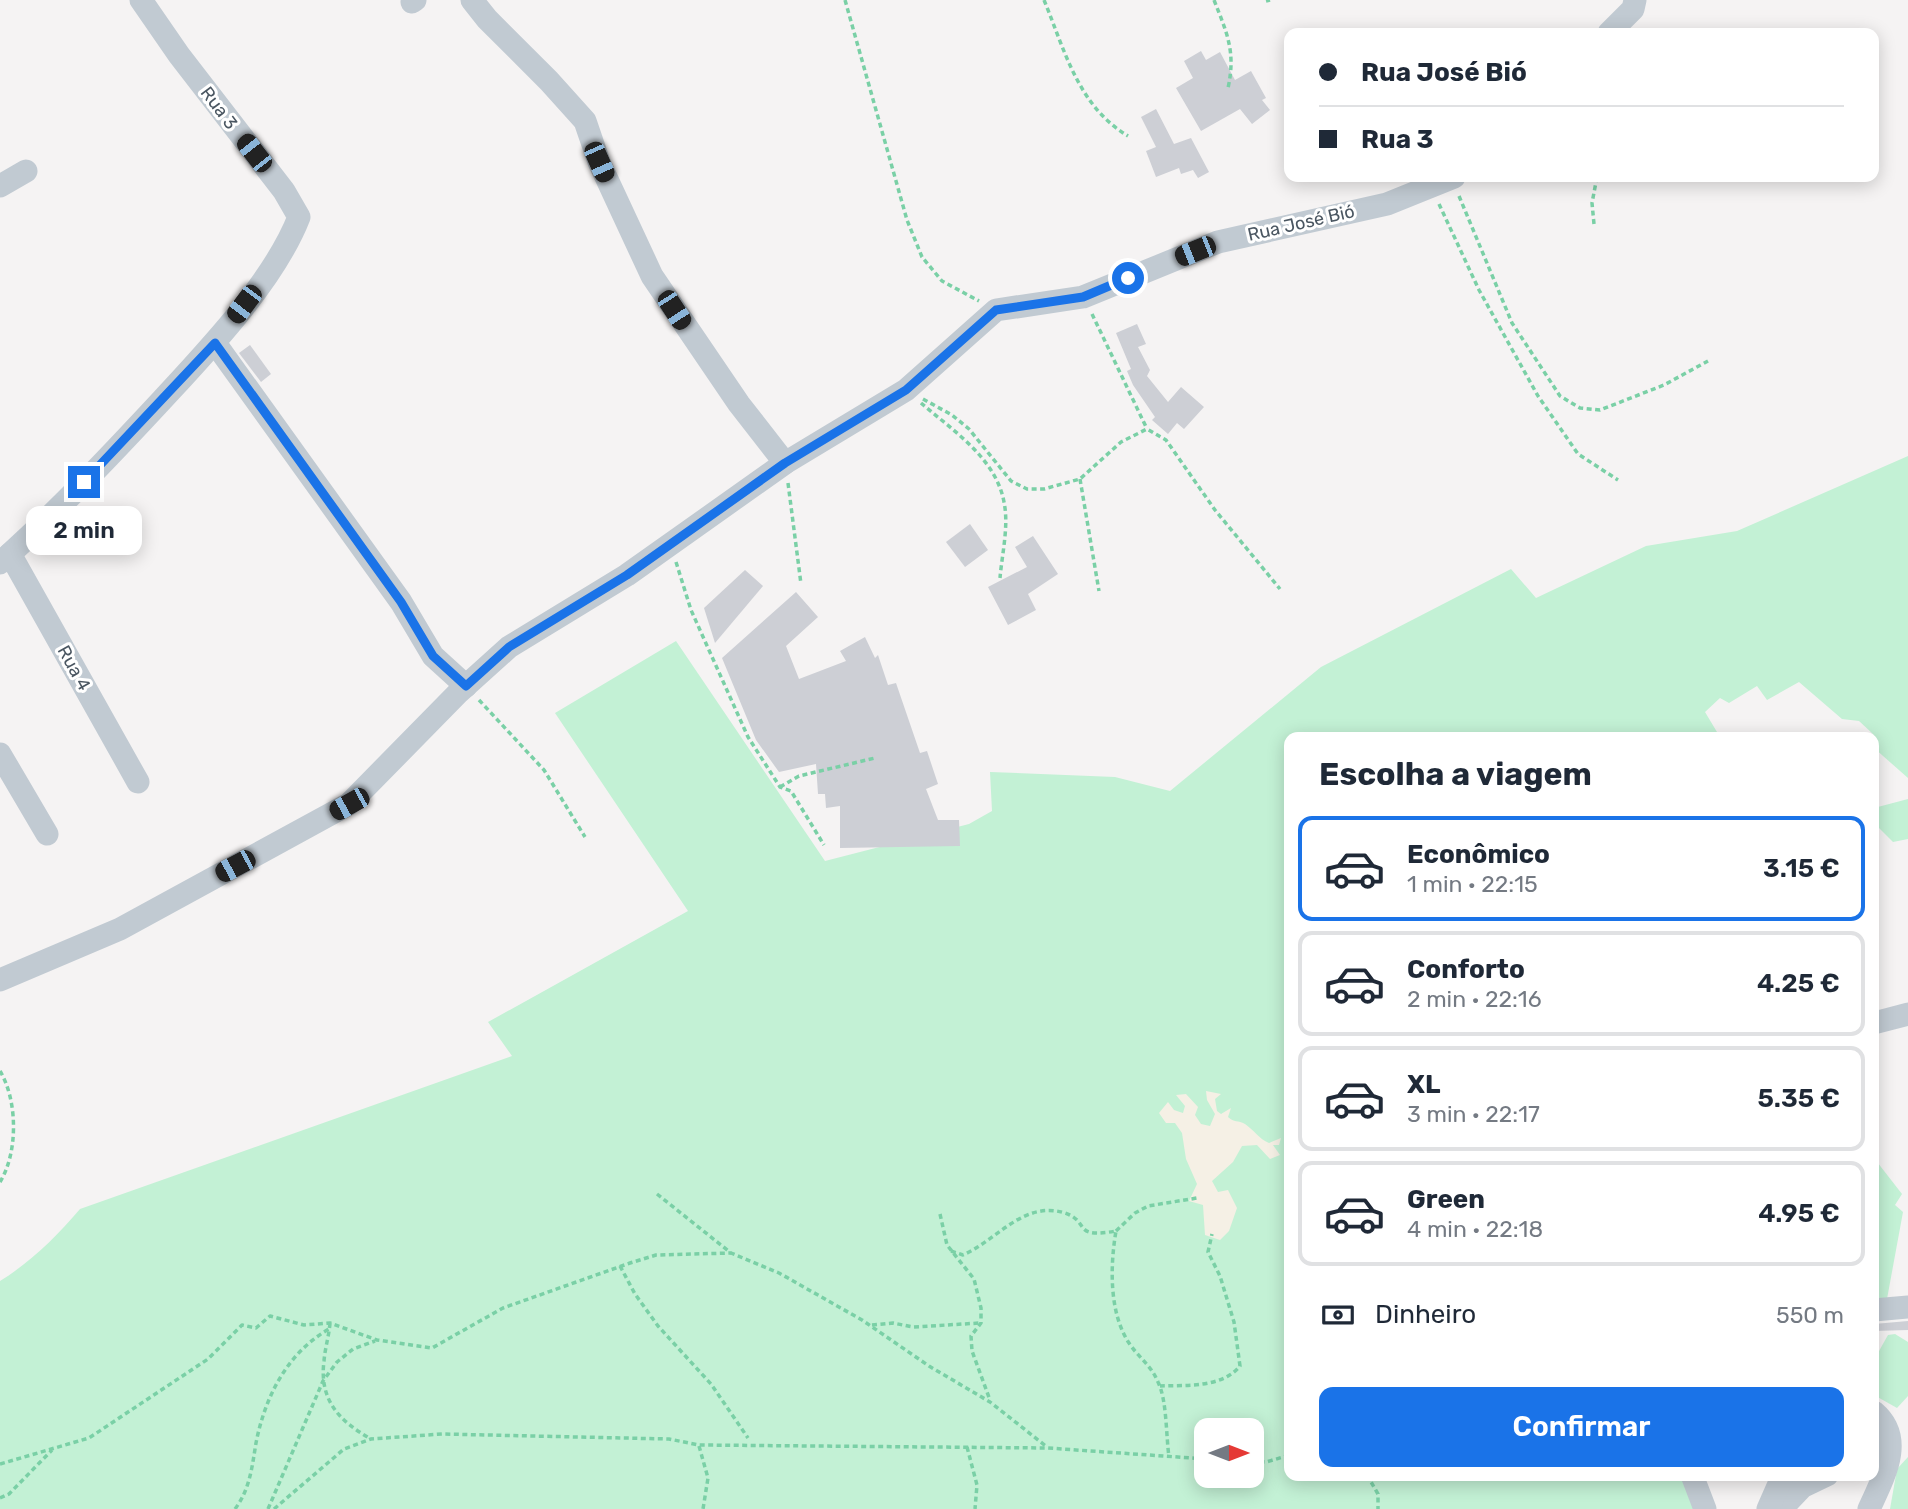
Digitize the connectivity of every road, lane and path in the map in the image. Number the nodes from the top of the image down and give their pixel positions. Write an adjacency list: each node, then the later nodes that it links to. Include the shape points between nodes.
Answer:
1 (141, 0): 19 (street, Rua 3, via 299,217 288,245)
2 (472, 0): 23 (street, via 585,121 652,276)
3 (845, 0): 18 (path, via 907,220 922,257 942,281)
4 (1044, 0): 9 (path, via 1085,97 1108,124)
5 (1214, 0): 8 (path, via 1233,65)
6 (1635, 0): 7 (street, via 1633,9)
7 (1614, 28)
8 (1228, 88)
9 (1128, 136)
10 (26, 171): 14 (street)
11 (1442, 182): 15 (street, Rua José Bió)
12 (1455, 182): 20 (path, via 1512,323 1560,396 1580,408 1600,410 1664,385)
13 (1596, 182): 16 (path)
14 (0, 186)
15 (1430, 187): 17 (street, Rua José Bió, via 1387,204 1218,242); 25 (path, via 1479,290 1538,397 1578,454)
16 (1594, 224)
17 (1083, 297): 18 (street, Rua José Bió); 22 (path)
18 (996, 310): 21 (street)
19 (215, 343): 27 (street, Rua 3); 32 (street, via 401,602 433,656)
20 (1708, 361)
21 (906, 390): 23 (street); 24 (path, via 970,429 1012,481 1027,489); 28 (path, via 947,422 982,458 998,484 1005,517)
22 (1147, 429): 24 (path, via 1121,442); 30 (path, via 1166,440 1215,510)
23 (785, 463): 26 (street); 29 (path)
24 (1080, 479): 31 (path)
25 (1618, 480)
26 (671, 545): 32 (street, via 509,647); 36 (path, via 691,610 748,737)
27 (5, 559): 35 (street, Rua 4)
28 (1000, 578)
29 (802, 584)
30 (1280, 589)
31 (1099, 591)
32 (466, 686): 38 (path, via 544,770); 40 (street, via 349,804 120,929)
33 (0, 754): 37 (street)
34 (875, 758): 36 (path, via 799,776)
35 (138, 782)
36 (780, 787): 39 (path, via 791,792)
37 (47, 834)
38 (585, 837)
39 (824, 845)
40 (0, 980)
41 (1908, 1014): 42 (street)
42 (1879, 1022)
43 (0, 1071): 44 (path, via 8,1088 13,1127 9,1168)
44 (0, 1182)
45 (657, 1194): 51 (path)
46 (1196, 1198): 48 (path, via 1149,1206)
47 (940, 1214): 50 (path)
48 (1116, 1231): 50 (path, via 1090,1234 1074,1218 1047,1211 1025,1214 963,1255); 61 (path, via 1117,1321)
49 (1212, 1234): 61 (path, via 1208,1252 1234,1322 1240,1366 1232,1376 1217,1382)
50 (951, 1251): 56 (path, via 974,1279)
51 (731, 1253): 52 (path, via 656,1255); 57 (path, via 779,1273)
52 (620, 1266): 59 (path, via 503,1308 432,1348); 64 (path, via 658,1326 710,1384)
53 (1908, 1307): 54 (street)
54 (1879, 1310)
55 (330, 1323): 58 (path); 59 (path); 69 (path, via 304,1325 270,1316 256,1328 242,1325 208,1359 170,1385 89,1438)
56 (981, 1323): 57 (path); 62 (path, via 971,1336 972,1352)
57 (870, 1326): 62 (path)
58 (329, 1329): 60 (path); 81 (path, via 287,1366 268,1400 250,1484)
59 (377, 1340): 60 (path, via 353,1349)
60 (323, 1381): 65 (path, via 335,1412 349,1427); 82 (path)
61 (1160, 1386): 71 (path)
62 (990, 1402): 68 (path)
63 (1879, 1416): 88 (street, via 1891,1443 1888,1465)
64 (748, 1437)
65 (371, 1439): 66 (path, via 442,1434 669,1439); 83 (path, via 344,1449)
66 (699, 1445): 67 (path); 84 (path, via 708,1478)
67 (967, 1447): 68 (path); 85 (path, via 976,1485)
68 (1048, 1448): 71 (path)
69 (53, 1449): 74 (path); 79 (path, via 9,1494)
70 (1284, 1457): 73 (path)
71 (1169, 1458): 72 (path)
72 (1194, 1459)
73 (1264, 1462)
74 (0, 1464)
75 (1370, 1481): 86 (path, via 1378,1494)
76 (1694, 1481): 87 (street)
77 (1780, 1481): 80 (street)
78 (1814, 1481): 80 (street, via 1786,1504)
79 (0, 1497)
80 (1769, 1508)
81 (235, 1509)
82 (268, 1509)
83 (274, 1509)
84 (703, 1509)
85 (975, 1509)
86 (1378, 1509)
87 (1705, 1509)
88 (1869, 1509)

